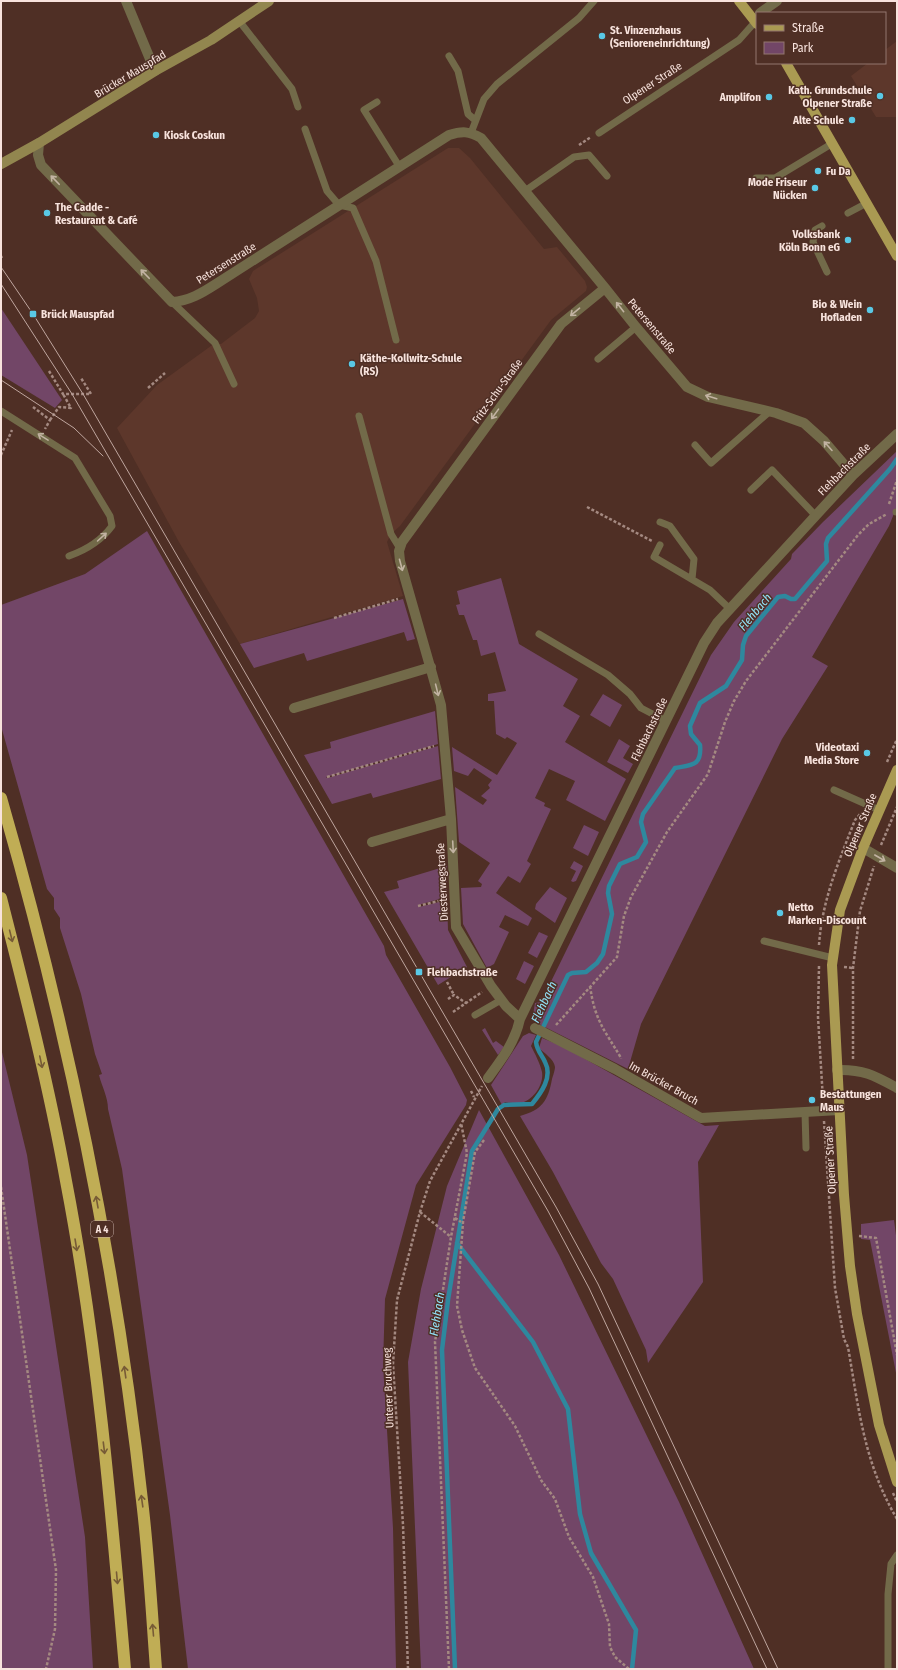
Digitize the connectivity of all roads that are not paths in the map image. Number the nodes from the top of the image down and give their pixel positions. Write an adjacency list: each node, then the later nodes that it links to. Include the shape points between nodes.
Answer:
1 (126, 1): 12 (street)
2 (269, 1): 9 (main road, Brücker Mauspfad)
3 (594, 1): 15 (lane, via 579,18 497,84 484,99)
4 (739, 1): 7 (main road)
5 (777, 1): 6 (street)
6 (765, 12)
7 (756, 18)
8 (756, 20): 18 (lane, Olpener Straße, via 739,40)
9 (240, 22): 12 (main road, Brücker Mauspfad); 14 (lane, via 292,89)
10 (449, 56): 15 (lane, via 458,71 468,114)
11 (787, 64): 20 (main road)
12 (155, 71): 19 (main road, Brücker Mauspfad)
13 (377, 102): 22 (lane, via 364,110)
14 (298, 107)
15 (475, 120): 17 (lane)
16 (305, 129): 27 (lane, via 327,191)
17 (471, 133): 22 (street, Petersenstraße, via 460,131 449,135); 25 (street, Petersenstraße, via 481,138)
18 (599, 133)
19 (39, 143): 21 (main road, Brücker Mauspfad); 33 (street, one-way to 19, via 41,165 38,155)
20 (833, 143): 24 (lane, via 775,178); 26 (main road)
21 (1, 164)
22 (399, 166): 27 (street, Petersenstraße)
23 (607, 176): 25 (lane, via 589,154 574,157)
24 (756, 178)
25 (525, 191): 32 (street, Petersenstraße)
26 (867, 203): 28 (lane); 30 (main road)
27 (338, 205): 33 (street, Petersenstraße, via 202,292 183,301); 35 (lane, via 353,208 376,261)
28 (848, 213)
29 (822, 226): 31 (lane, via 815,230 813,242)
30 (897, 256)
31 (827, 272)
32 (605, 288): 34 (street, Petersenstraße, one-way to 32); 48 (street, Fritz-Schu-Straße, one-way to 48, via 561,324)
33 (172, 302): 37 (lane, via 215,343)
34 (636, 327): 36 (lane); 39 (street, Petersenstraße, one-way to 34, via 708,397 687,387)
35 (396, 340)
36 (598, 359)
37 (234, 384)
38 (1, 411): 49 (lane, one-way to 38, via 86,550 106,534 112,526 110,516 75,458)
39 (769, 412): 42 (lane, via 711,463); 43 (street, Petersenstraße, one-way to 39, via 804,424)
40 (359, 416): 48 (lane, via 391,534)
41 (897, 434): 43 (street, Flehbachstraße)
42 (695, 445)
43 (854, 475): 45 (street, Flehbachstraße)
44 (751, 490): 45 (lane, via 772,470)
45 (816, 516): 51 (street, Flehbachstraße)
46 (660, 522): 50 (lane, via 670,526 694,559)
47 (660, 545): 50 (lane, via 654,557)
48 (399, 548): 53 (street, Diesterwegstraße, one-way to 53, via 400,561)
49 (69, 556)
50 (692, 579): 51 (lane, via 710,590)
51 (730, 609): 55 (street, Flehbachstraße, via 704,643)
52 (540, 634): 55 (lane, via 608,675 630,694 641,708)
53 (431, 667): 54 (street); 60 (street, Diesterwegstraße, one-way to 60, via 441,705)
54 (294, 708)
55 (666, 721): 69 (street, Flehbachstraße)
56 (897, 770): 59 (main road, Olpener Straße)
57 (834, 790): 59 (lane)
58 (1, 798): 80 (highway, A 4, one-way to 58, via 143,1509 118,1325 93,1175 58,1012)
59 (879, 810): 62 (main road, Olpener Straße)
60 (451, 819): 61 (street); 67 (street, Diesterwegstraße, one-way to 67, via 458,931)
61 (372, 842)
62 (863, 848): 63 (street, one-way to 63); 66 (main road, Olpener Straße, via 840,910)
63 (897, 868)
64 (1, 898): 79 (highway, A 4, one-way to 79, via 31,1017 66,1182 90,1331 112,1515)
65 (764, 941): 66 (lane)
66 (833, 958): 71 (main road, Olpener Straße)
67 (501, 1000): 68 (lane); 69 (street, Diesterwegstraße)
68 (475, 1015)
69 (520, 1019): 72 (street, Flehbachstraße, via 517,1034 505,1056)
70 (535, 1028): 75 (street, Im Brücker Bruch, via 702,1118)
71 (837, 1070): 73 (street, via 871,1073); 74 (main road, Olpener Straße)
72 (488, 1078)
73 (897, 1088)
74 (839, 1110): 75 (street, Im Brücker Bruch); 77 (main road, Olpener Straße, via 844,1195 857,1314 880,1425)
75 (805, 1112): 76 (lane)
76 (806, 1148)
77 (897, 1482)
78 (897, 1555): 81 (lane, via 891,1564 888,1594)
79 (125, 1669)
80 (156, 1669)
81 (888, 1669)

